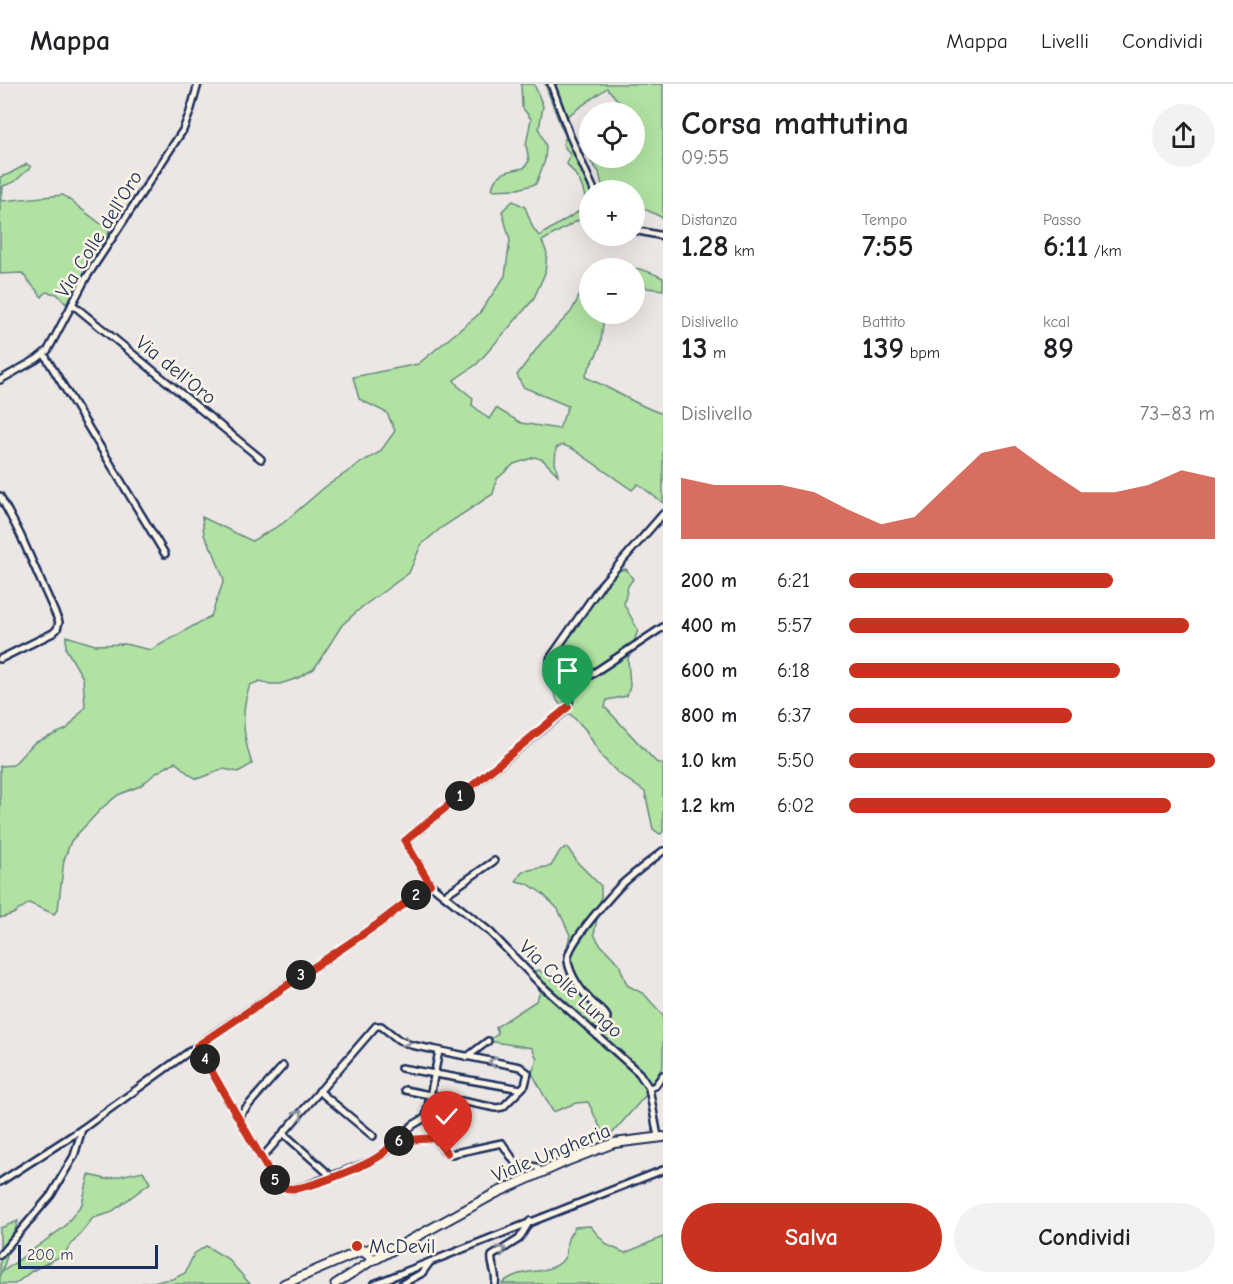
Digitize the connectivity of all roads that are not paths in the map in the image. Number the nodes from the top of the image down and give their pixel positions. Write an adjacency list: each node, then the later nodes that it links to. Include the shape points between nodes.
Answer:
1 (198, 84): 6 (street, Via Colle dell'Oro, via 180,135)
2 (551, 84): 3 (street)
3 (590, 180)
4 (645, 232): 5 (street)
5 (663, 236)
6 (72, 304): 7 (street, Via Colle dell'Oro); 9 (street, Via dell'Oro)
7 (44, 354): 8 (street, Via Colle dell'Oro); 12 (street)
8 (0, 380)
9 (261, 459)
10 (0, 496): 14 (street, via 58,622 52,633)
11 (663, 514): 15 (street, via 603,584 551,657 553,674)
12 (165, 554)
13 (663, 627): 15 (street)
14 (0, 659)
15 (570, 688): 18 (street, via 565,711 405,841)
16 (663, 851): 20 (street, via 611,896 568,954 576,980 607,1017 606,1026)
17 (494, 861): 19 (street)
18 (430, 884): 19 (street, Via Colle Lungo); 22 (street, via 378,924)
19 (445, 895): 20 (street, Via Colle Lungo, via 490,932)
20 (597, 1035): 29 (street, Via Colle Lungo, via 639,1073)
21 (488, 1041): 24 (street)
22 (197, 1046): 35 (street); 37 (street)
23 (439, 1051): 24 (street); 27 (street); 32 (street, one-way to 23, via 377,1026 406,1043)
24 (467, 1057): 30 (street, one-way to 24, via 528,1078 524,1069)
25 (283, 1066): 35 (street)
26 (401, 1068): 27 (street)
27 (434, 1074): 30 (street); 33 (street)
28 (663, 1075): 29 (street)
29 (649, 1088): 40 (street, Via Colle Lungo)
30 (521, 1089): 34 (street, via 501,1108)
31 (405, 1090): 33 (street)
32 (319, 1091): 38 (street, one-way to 32); 39 (street)
33 (430, 1094): 34 (street); 36 (street)
34 (461, 1101): 36 (street)
35 (238, 1117): 42 (street)
36 (426, 1117): 41 (street)
37 (82, 1129): 46 (street); 48 (street, via 74,1156 56,1188)
38 (283, 1133): 42 (street); 45 (street)
39 (373, 1136)
40 (661, 1137): 44 (main road, Viale Ungheria, via 610,1144)
41 (395, 1141): 44 (street, via 435,1138 444,1152 451,1154 502,1143 516,1164 537,1167); 45 (street, via 376,1158)
42 (261, 1159): 45 (street, via 276,1181 287,1188 300,1188)
43 (663, 1170): 47 (street)
44 (541, 1173): 49 (main road, Viale Ungheria)
45 (332, 1177)
46 (0, 1182)
47 (530, 1221): 50 (street); 55 (street, one-way to 47, via 492,1257 519,1239)
48 (0, 1255)
49 (373, 1257): 51 (main road, via 360,1251); 52 (street, Viale Ungheria)
50 (430, 1262): 53 (street); 54 (street, via 422,1273)
51 (284, 1284)
52 (335, 1284)
53 (374, 1284)
54 (402, 1284)
55 (495, 1284)

